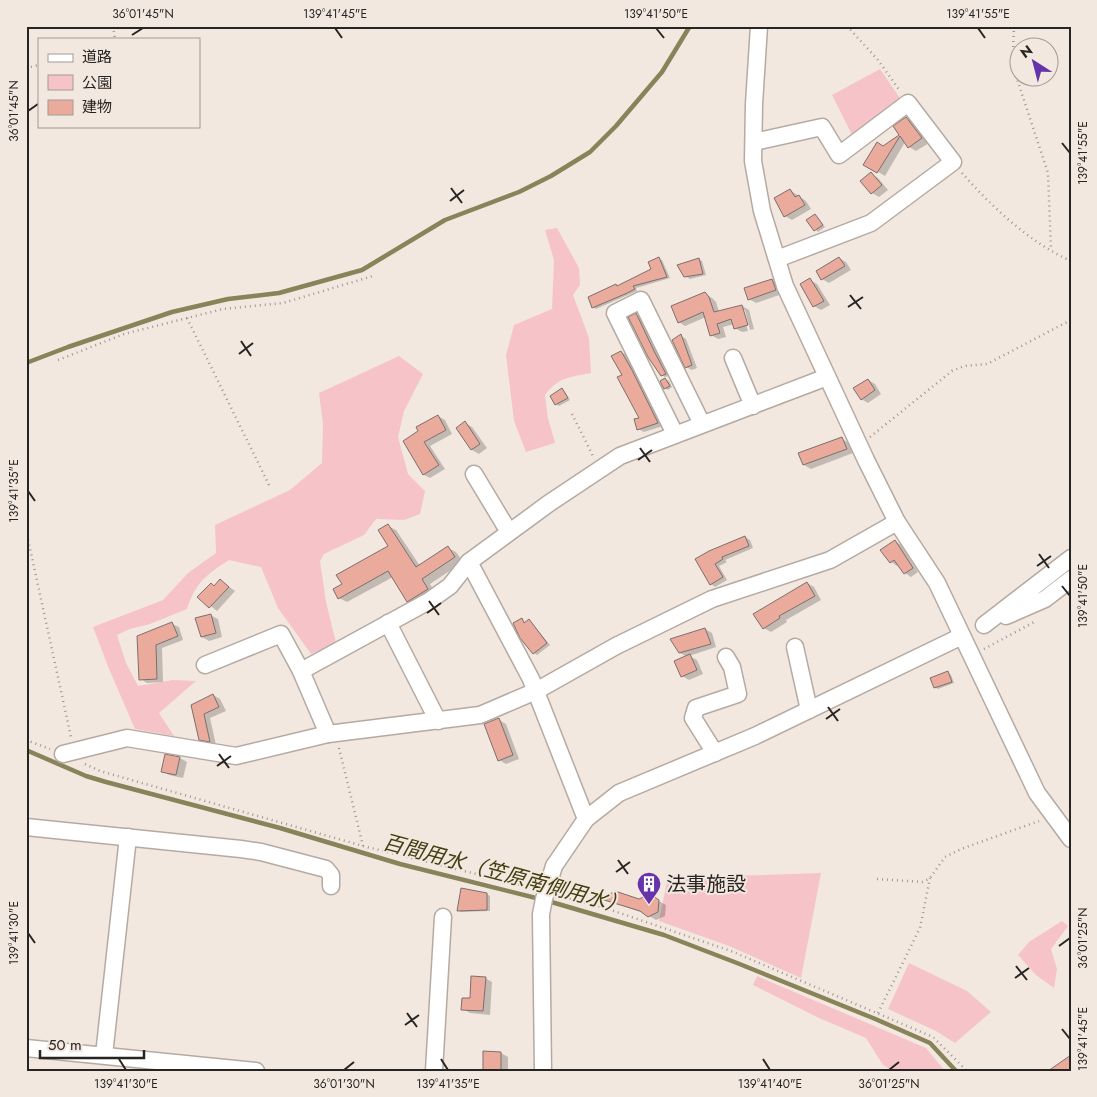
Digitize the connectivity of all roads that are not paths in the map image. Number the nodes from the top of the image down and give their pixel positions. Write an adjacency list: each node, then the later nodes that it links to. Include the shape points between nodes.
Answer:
1 (759, 26): 2 (street)
2 (754, 142): 3 (street, via 753,160 762,211); 3 (street, via 822,128 839,155 908,103 953,162 871,223)
3 (777, 259): 5 (street, via 785,286)
4 (733, 358): 6 (street)
5 (827, 377): 6 (street); 10 (street)
6 (753, 406): 7 (street)
7 (702, 424): 8 (street); 8 (street, via 641,300 615,312)
8 (675, 434): 11 (street, via 620,456)
9 (474, 474): 11 (street)
10 (897, 522): 16 (street, via 937,583); 21 (street, via 830,560 712,599 616,646)
11 (509, 532): 13 (street)
12 (1071, 558): 14 (street, via 984,625 1045,599)
13 (469, 562): 15 (street, via 450,586); 21 (street)
14 (1071, 579)
15 (388, 623): 20 (street); 23 (street)
16 (962, 636): 22 (street); 30 (street, via 1038,793)
17 (795, 647): 22 (street)
18 (726, 657): 26 (street, via 732,667 738,694 696,708 693,718)
19 (205, 665): 20 (street, via 281,634)
20 (301, 672): 24 (street)
21 (536, 691): 23 (street, via 480,715); 27 (street)
22 (808, 710): 26 (street)
23 (438, 720): 24 (street)
24 (332, 733): 25 (street, via 236,756 127,738)
25 (68, 752)
26 (715, 753): 27 (street, via 620,793)
27 (586, 819): 38 (street, via 554,866 541,914)
28 (26, 827): 29 (street)
29 (128, 837): 31 (street, via 260,852 326,869 331,875); 34 (street)
30 (1071, 839)
31 (330, 886)
32 (443, 917): 37 (street)
33 (26, 1048): 34 (street)
34 (104, 1056): 35 (street)
35 (229, 1069): 36 (street)
36 (256, 1071)
37 (434, 1071)
38 (543, 1071)

